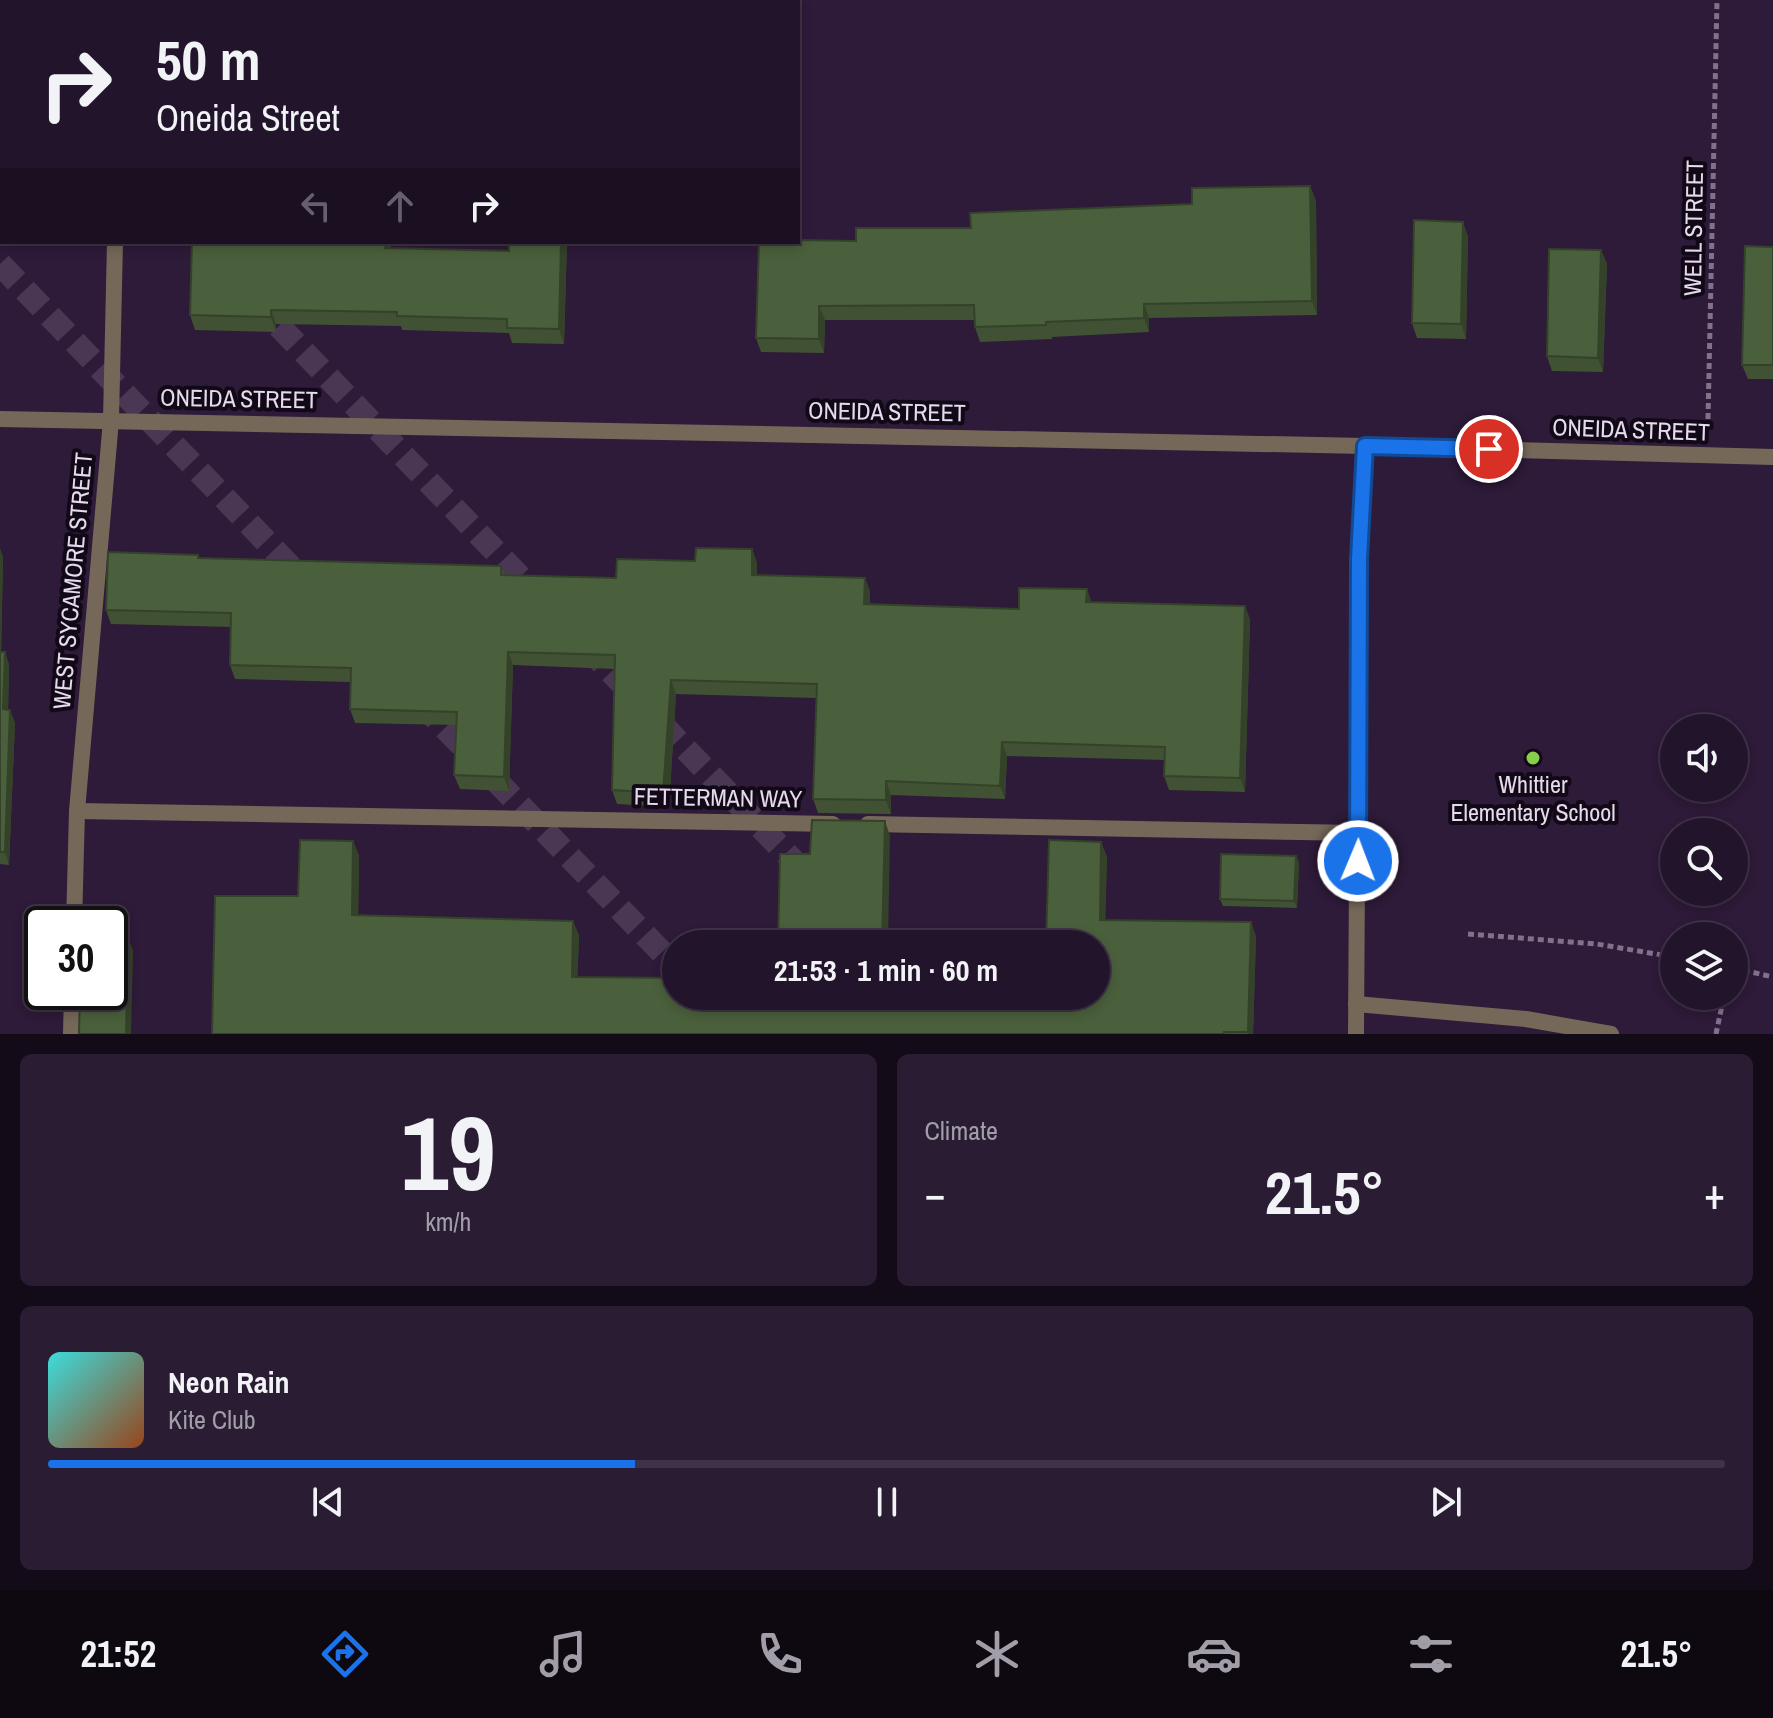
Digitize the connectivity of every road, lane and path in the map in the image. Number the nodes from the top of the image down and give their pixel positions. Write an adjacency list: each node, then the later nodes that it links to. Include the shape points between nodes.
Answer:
1 (1717, 0): 6 (path, WELL STREET)
2 (115, 244): 4 (street, WEST SYCAMORE STREET)
3 (0, 419): 4 (street, ONEIDA STREET)
4 (111, 420): 5 (street, ONEIDA STREET); 8 (street, WEST SYCAMORE STREET)
5 (1365, 446): 6 (street, ONEIDA STREET); 9 (street)
6 (1707, 456): 7 (street, ONEIDA STREET)
7 (1773, 457)
8 (77, 811): 9 (street, FETTERMAN WAY); 10 (street, WEST SYCAMORE STREET)
9 (1358, 833): 15 (street)
10 (74, 906)
11 (1468, 934): 12 (path)
12 (1660, 955)
13 (1748, 971): 14 (path)
14 (1773, 977)
15 (1356, 1004): 19 (street); 20 (street, via 1526,1019)
16 (72, 1010): 18 (street)
17 (1721, 1010): 21 (path)
18 (71, 1034)
19 (1356, 1034)
20 (1611, 1034)
21 (1716, 1034)

